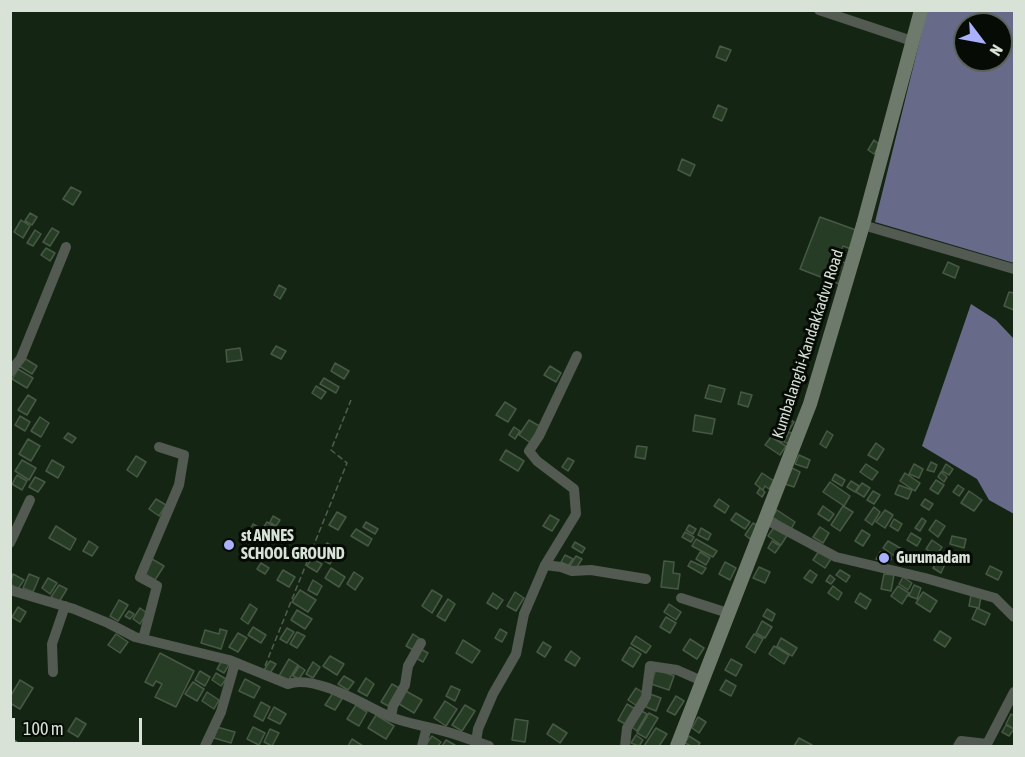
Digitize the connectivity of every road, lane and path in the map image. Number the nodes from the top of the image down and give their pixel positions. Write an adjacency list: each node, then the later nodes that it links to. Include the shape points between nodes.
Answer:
1 (819, 10): 3 (street)
2 (921, 10): 3 (main road, Kumbalanghi-Kandakkadvu Road)
3 (912, 41): 4 (main road, Kumbalanghi-Kandakkadvu Road)
4 (863, 225): 6 (street); 12 (main road, Kumbalanghi-Kandakkadvu Road, via 810,404)
5 (66, 247): 8 (street, via 21,358)
6 (1014, 270)
7 (577, 356): 14 (street, via 529,451 574,489 576,500 576,514)
8 (10, 372)
9 (351, 400): 25 (path, via 331,450 347,463)
10 (159, 447): 21 (street, via 183,455 179,485 140,577 157,586)
11 (30, 500): 13 (street)
12 (765, 519): 19 (main road, Kumbalanghi-Kandakkadvu Road); 20 (street, via 836,557 995,598)
13 (10, 543)
14 (545, 566): 15 (street); 30 (street, via 525,614 516,654 493,694)
15 (646, 579)
16 (10, 590): 18 (street)
17 (681, 598): 19 (street)
18 (65, 606): 21 (street); 24 (street, via 52,644)
19 (728, 613): 26 (main road, Kumbalanghi-Kandakkadvu Road)
20 (1014, 617)
21 (143, 639): 23 (street)
22 (421, 643): 28 (street, via 408,666)
23 (235, 663): 25 (street); 31 (street)
24 (53, 672)
25 (262, 672): 28 (street, via 288,684 298,681 347,696)
26 (702, 681): 34 (street, via 677,670 650,666 646,697 627,728); 35 (main road, Kumbalanghi-Kandakkadvu Road)
27 (1014, 692): 36 (street, via 987,744 961,741)
28 (392, 717): 29 (street)
29 (427, 727): 30 (street); 32 (street)
30 (476, 742): 33 (street)
31 (205, 747)
32 (422, 747)
33 (489, 747)
34 (625, 747)
35 (677, 747)
36 (958, 747)

